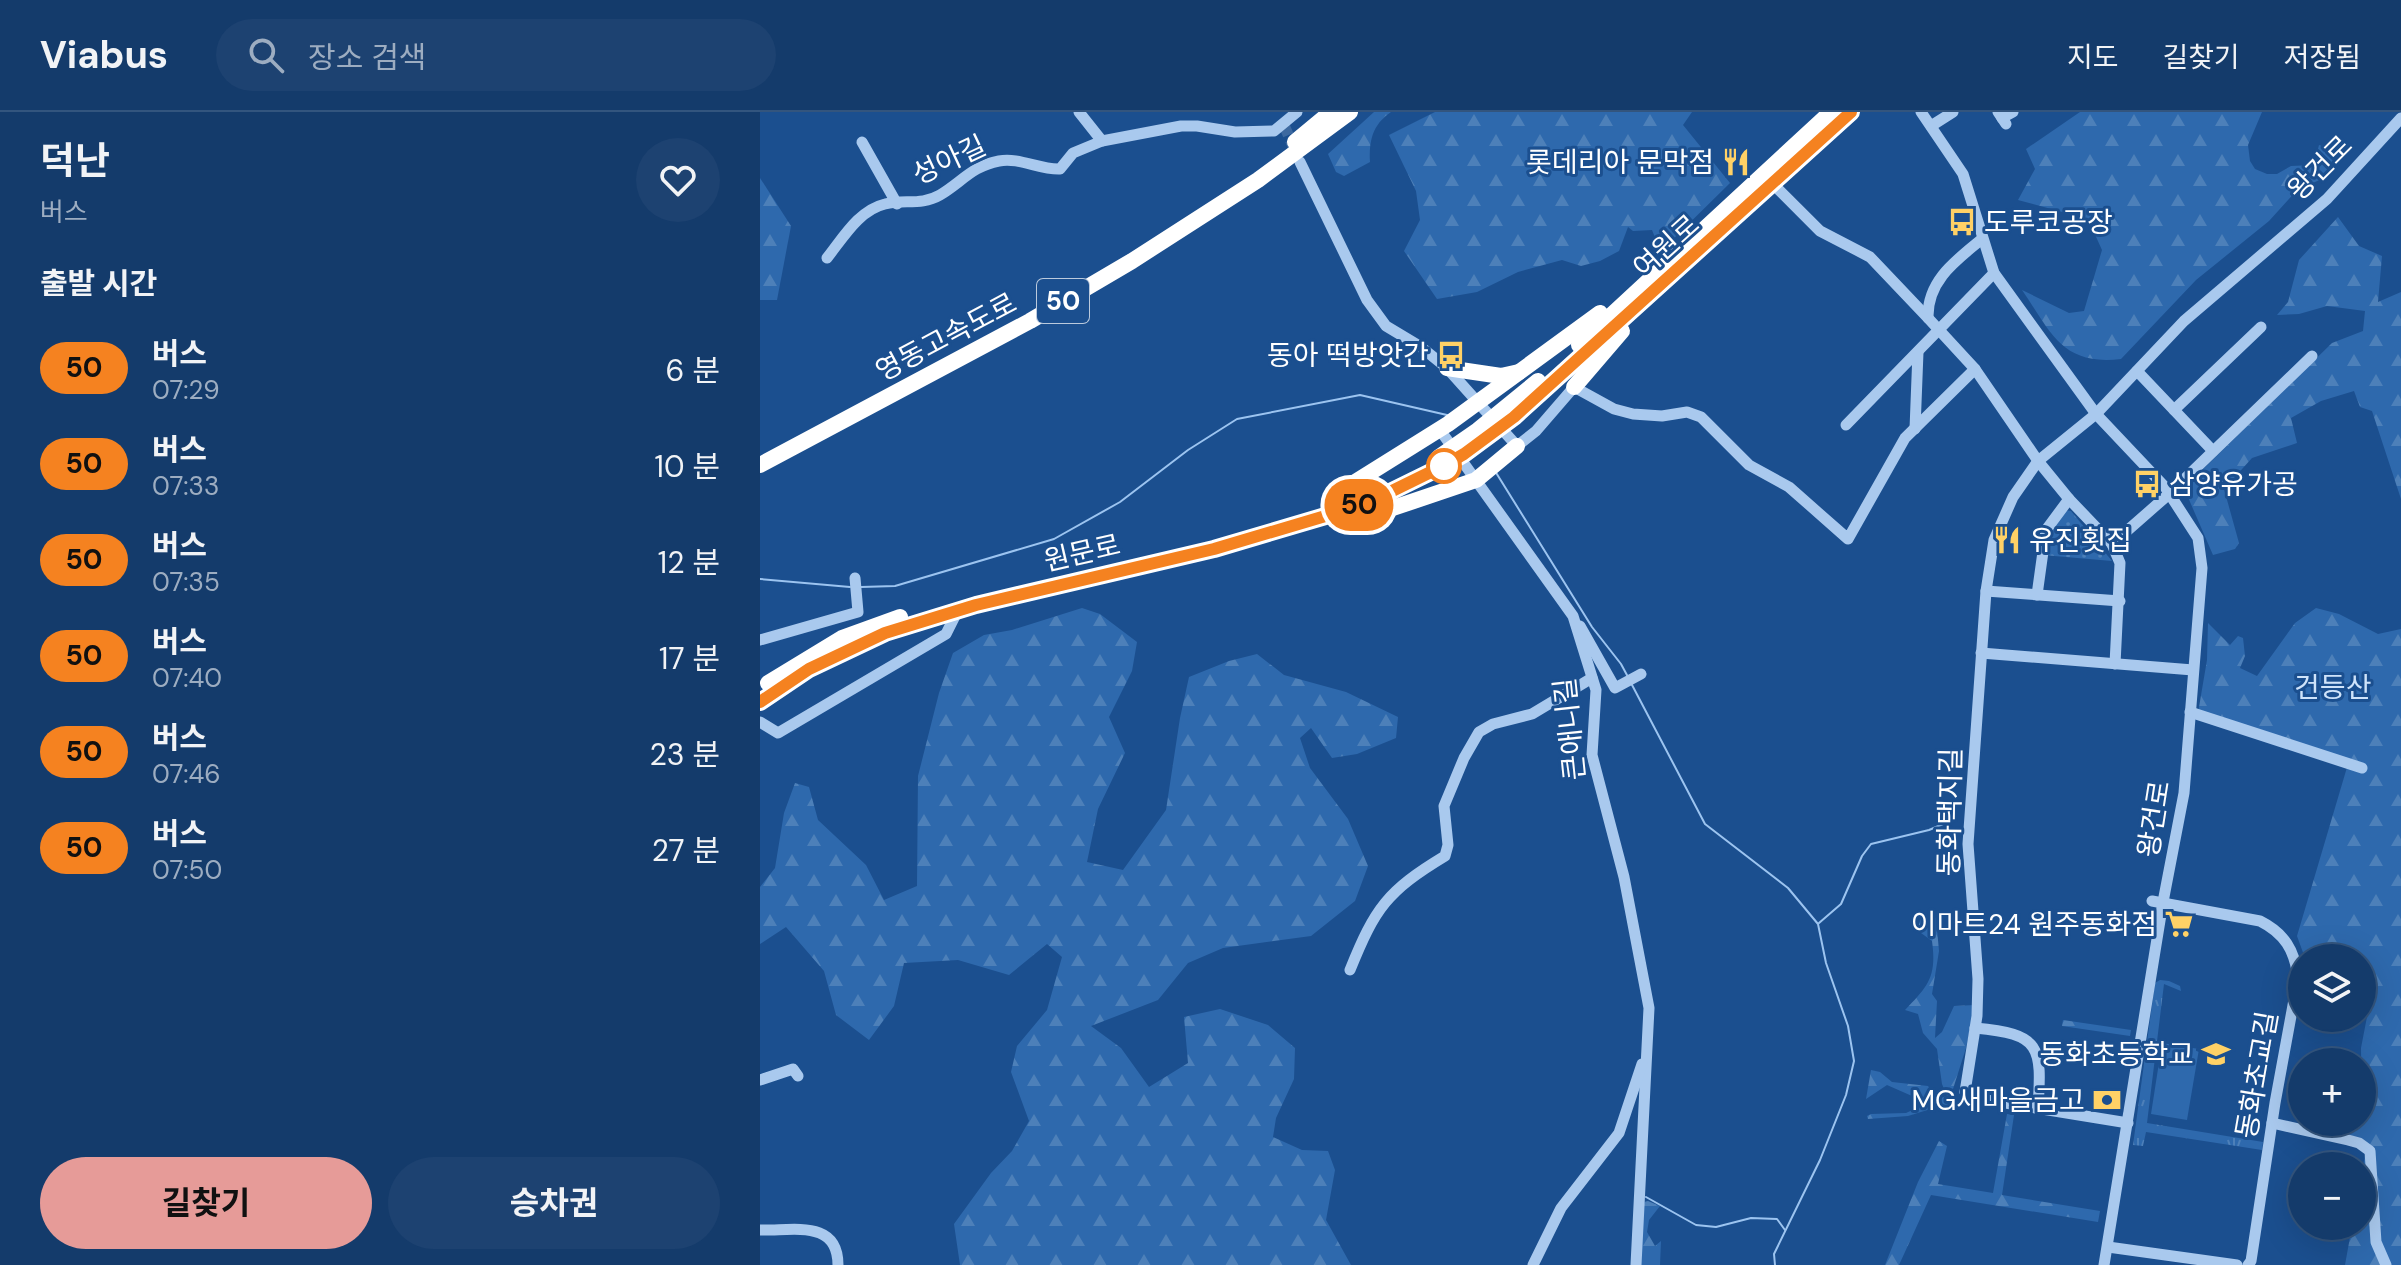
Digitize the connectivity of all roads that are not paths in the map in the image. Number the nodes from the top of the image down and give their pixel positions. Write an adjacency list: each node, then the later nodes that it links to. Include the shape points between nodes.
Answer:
1 (1079, 112): 13 (street)
2 (1277, 112): 11 (street)
3 (1297, 112): 11 (street)
4 (1331, 112): 42 (highway, 영동고속도로 / 50, via 1254,172 1128,252 927,367)
5 (1350, 112): 44 (highway, 영동고속도로 / 50, via 1258,180 1132,261)
6 (1831, 112): 16 (highway, 여원로)
7 (1851, 112): 18 (highway, 여원로)
8 (1921, 112): 12 (street, 왕건로)
9 (1953, 112): 12 (street)
10 (2401, 118): 32 (street, 왕건로, via 2327,199 2184,321)
11 (1284, 125): 13 (street, 성아길, via 1274,131 1235,132 1181,126)
12 (1931, 126): 20 (street, 왕건로, via 1963,174)
13 (1102, 141): 19 (street, 성아길, via 1073,153 1060,169 1002,160 970,171 939,196)
14 (862, 142): 19 (street)
15 (1779, 142): 16 (highway)
16 (1779, 160): 18 (highway, 여원로)
17 (1300, 162): 29 (street, via 1367,300 1386,326)
18 (1769, 179): 23 (highway, 여원로); 24 (street, via 1820,231 1870,257)
19 (897, 204): 21 (street, 성아길, via 885,204 858,219)
20 (1982, 239): 22 (street, 왕건로); 24 (street, via 1933,286)
21 (827, 258)
22 (1994, 273): 26 (street); 36 (street, 왕건로)
23 (1640, 297): 31 (highway, via 1615,302); 33 (highway, via 1613,343); 45 (highway, 여원로, via 1464,454)
24 (1928, 318): 26 (street)
25 (2261, 327): 35 (street)
26 (1939, 330): 27 (street); 30 (street)
27 (1918, 352): 37 (street); 39 (street)
28 (2312, 356): 41 (street)
29 (1447, 368): 31 (highway, via 1501,376); 34 (street)
30 (1975, 369): 39 (street); 43 (street)
31 (1524, 370): 34 (highway)
32 (2137, 371): 35 (street); 36 (street, 왕건로)
33 (1574, 387): 39 (street, via 1633,414 1687,412 1701,417 1749,465 1789,487 1848,539); 40 (street)
34 (1473, 407): 38 (highway); 40 (street)
35 (2174, 410): 41 (street)
36 (2096, 414): 43 (street, 동화택지길); 47 (street, 왕건로)
37 (1846, 425)
38 (1444, 427): 46 (street, 큰애니길); 49 (highway, via 1344,489)
39 (1915, 429)
40 (1517, 446): 46 (highway)
41 (2213, 451): 47 (street)
42 (760, 454)
43 (2038, 461): 48 (street); 53 (street, 동화택지길, via 2013,497 1994,540)
44 (760, 465)
45 (1423, 471): 49 (highway, 원문로); 50 (highway, 원문로, via 1349,509)
46 (1480, 477): 50 (highway, via 1393,508); 57 (street, 큰애니길)
47 (2169, 494): 51 (street); 61 (street, 왕건로, via 2198,538 2202,568)
48 (2069, 499): 51 (street); 54 (street, via 2046,530)
49 (1332, 504): 64 (highway, 원문로, via 973,594 881,623 842,638)
50 (1292, 527): 56 (highway, 원문로)
51 (2112, 544): 55 (street, via 2120,563)
52 (855, 581): 58 (street, via 858,612)
53 (1986, 591): 54 (street); 59 (street, 동화택지길)
54 (2037, 595): 55 (street)
55 (2120, 601): 60 (street)
56 (958, 610): 65 (highway, 원문로, via 846,650); 67 (street, via 946,634 778,733)
57 (1573, 616): 62 (street, via 1615,688); 63 (street, 큰애니길)
58 (760, 640)
59 (1981, 653): 60 (street); 71 (street, 동화택지길, via 1968,844 1978,979)
60 (2115, 664): 61 (street)
61 (2193, 670): 66 (street, 왕건로)
62 (1639, 676)
63 (1592, 678): 70 (street, via 1532,714 1479,732 1444,806 1445,856 1399,886 1377,912); 72 (street, 큰애니길, via 1592,755 1624,877 1649,1008)
64 (760, 688)
65 (760, 702)
66 (2190, 712): 68 (street); 69 (street, 왕건로, via 2184,793)
67 (760, 722)
68 (2362, 768)
69 (2157, 902): 76 (street, 왕건로); 77 (street, 동화초교길, via 2260,921 2275,928 2291,949 2298,978)
70 (1350, 970)
71 (1975, 1028): 75 (street, via 2002,1030 2031,1043 2038,1060); 75 (street, 동화택지길, via 1965,1080 1968,1097)
72 (1647, 1048): 81 (street, 큰애니길, via 1619,1133 1561,1208); 82 (street, 큰애니길)
73 (798, 1076): 74 (street, via 793,1069)
74 (760, 1080)
75 (2038, 1108): 76 (street, 동화택지길)
76 (2128, 1123): 79 (street, 왕건로)
77 (2272, 1123): 85 (street, 동화초교길); 86 (street, via 2359,1143 2370,1151 2376,1242)
78 (760, 1230): 80 (street, via 821,1231 833,1241)
79 (2108, 1247): 83 (street, 왕건로); 84 (street)
80 (838, 1265)
81 (1533, 1265)
82 (1636, 1265)
83 (2104, 1265)
84 (2237, 1265)
85 (2248, 1265)
86 (2386, 1265)

